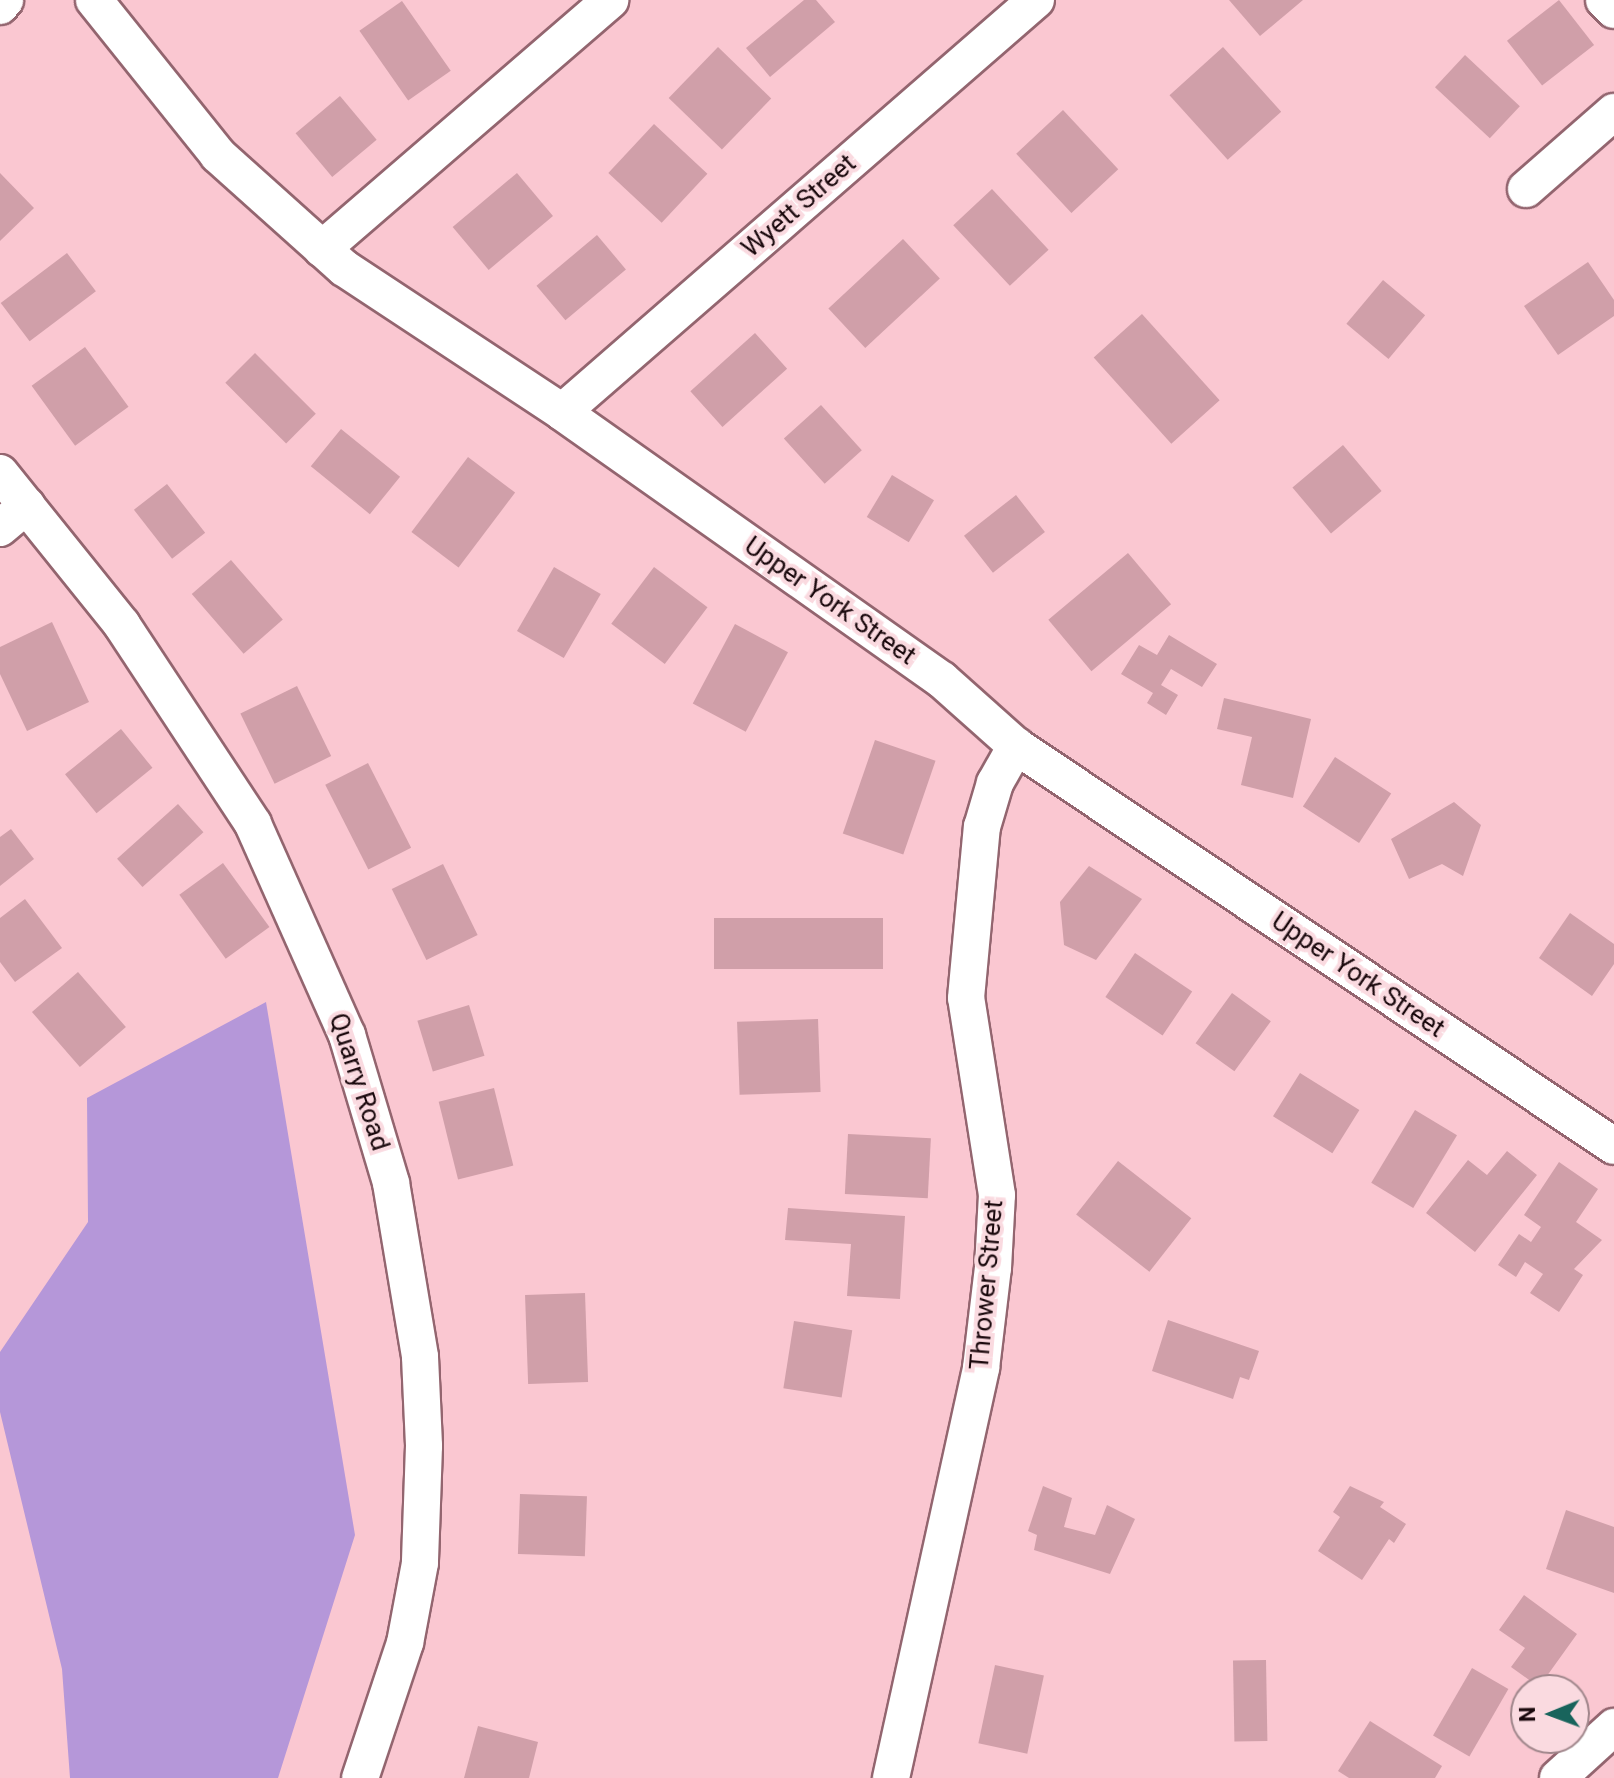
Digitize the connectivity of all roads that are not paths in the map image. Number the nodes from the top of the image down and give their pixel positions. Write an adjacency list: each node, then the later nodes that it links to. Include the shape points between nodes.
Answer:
1 (5, 0): 6 (street)
2 (94, 0): 10 (street, Upper York Street, via 218,155)
3 (610, 0): 10 (street)
4 (1036, 0): 11 (street, Wyett Street)
5 (1604, 0): 7 (street)
6 (0, 6)
7 (1614, 10)
8 (1614, 112): 9 (street)
9 (1526, 189)
10 (322, 249): 11 (street, Upper York Street)
11 (562, 412): 15 (street, Upper York Street, via 942,680)
12 (0, 473): 13 (street, Quarry Road)
13 (27, 505): 14 (street); 18 (street, Quarry Road, via 122,625 253,824 347,1035 391,1183 420,1357 420,1563 405,1643)
14 (0, 528)
15 (1016, 746): 16 (street, Upper York Street); 19 (street, Thrower Street, via 995,783 982,827 966,998 997,1195 992,1283 978,1383)
16 (1614, 1146)
17 (1614, 1727): 20 (street)
18 (360, 1778)
19 (891, 1778)
20 (1558, 1778)

